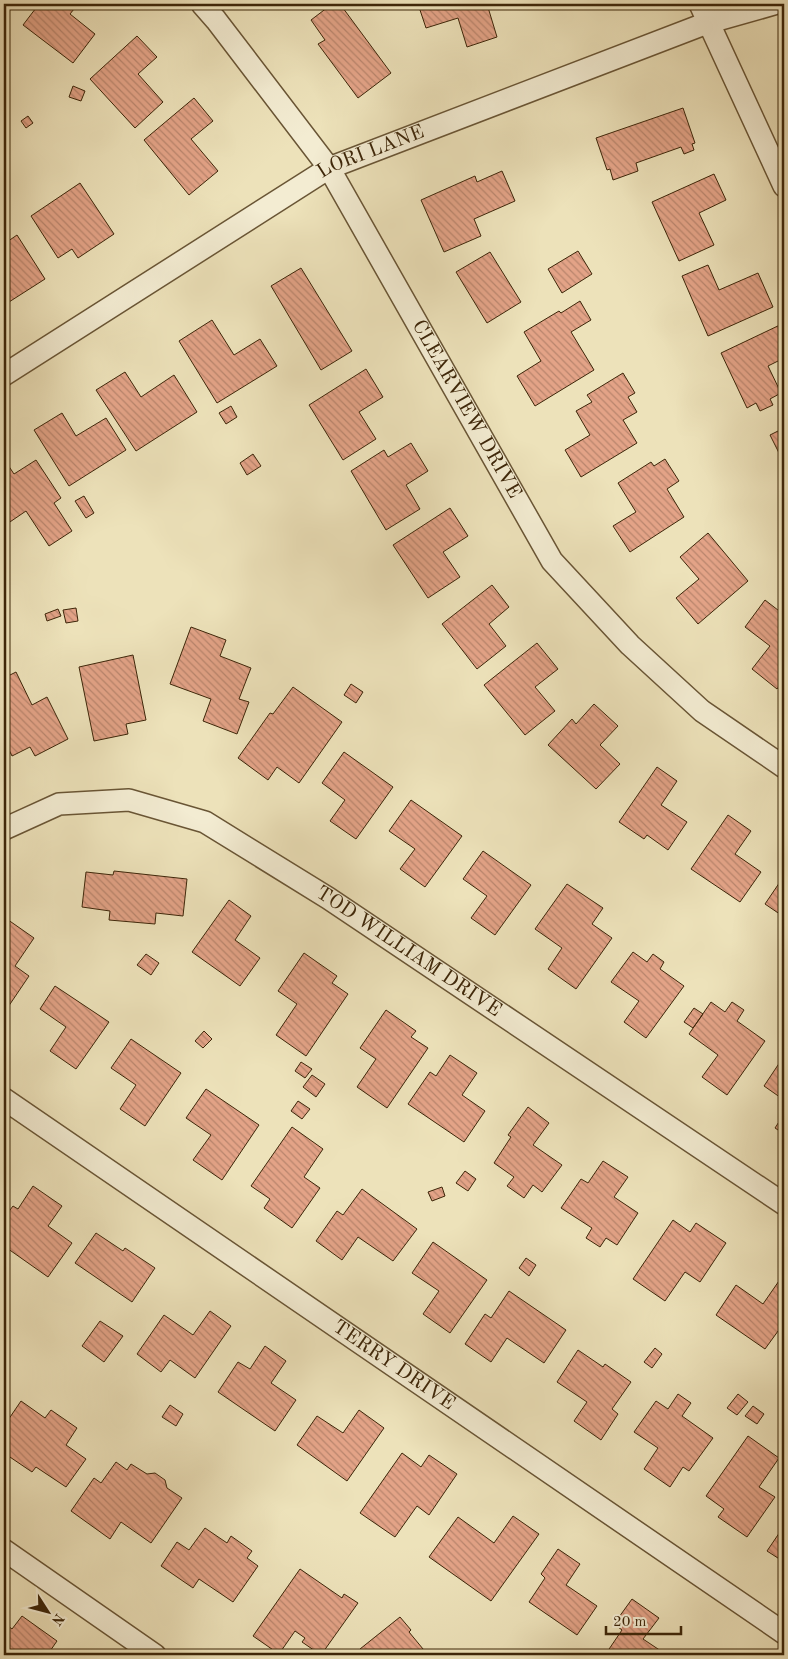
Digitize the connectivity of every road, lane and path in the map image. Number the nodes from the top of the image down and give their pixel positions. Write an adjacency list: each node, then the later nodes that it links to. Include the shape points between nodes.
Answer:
1 (202, 4): 4 (street, CLEARVIEW DRIVE)
2 (774, 4): 3 (street, LORI LANE)
3 (704, 13): 4 (street, LORI LANE); 5 (street)
4 (329, 168): 6 (street, LORI LANE); 7 (street, CLEARVIEW DRIVE, via 552,561 630,644 702,711)
5 (784, 186)
6 (4, 375)
7 (784, 767)
8 (4, 829): 10 (street, TOD WILLIAM DRIVE, via 59,804 129,800 205,822 328,898)
9 (4, 1099): 12 (street, TERRY DRIVE)
10 (784, 1204)
11 (4, 1550): 13 (street)
12 (784, 1632)
13 (144, 1652)

